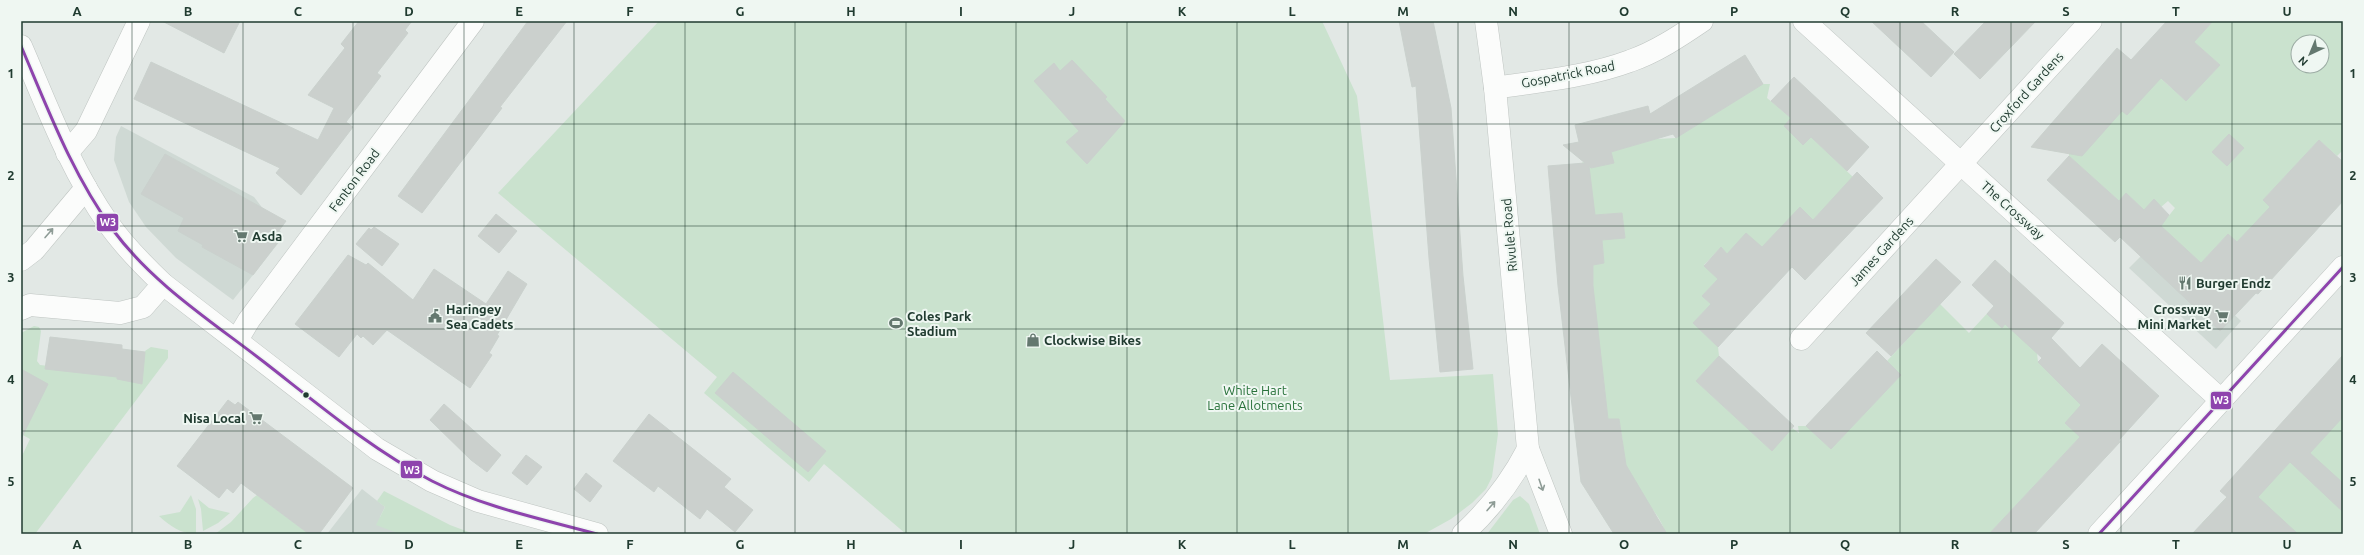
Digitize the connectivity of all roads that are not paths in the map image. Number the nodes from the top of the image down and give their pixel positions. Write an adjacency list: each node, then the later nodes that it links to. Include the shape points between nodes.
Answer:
1 (139, 21): 9 (street, via 86,131)
2 (472, 21): 17 (street, Fenton Road, via 249,320)
3 (1486, 21): 8 (street, Rivulet Road)
4 (1702, 21): 8 (street, Gospatrick Road, via 1658,48 1630,61 1593,72)
5 (1804, 21): 10 (street, The Crossway)
6 (2091, 21): 10 (street, Croxford Gardens)
7 (21, 46): 9 (street)
8 (1495, 88): 19 (street, Rivulet Road)
9 (67, 153): 11 (street)
10 (1962, 164): 16 (street, James Gardens); 18 (street, The Crossway)
11 (86, 188): 12 (street, one-way to 11, via 34,250); 14 (street, via 108,223 135,256)
12 (21, 260)
13 (2343, 267): 18 (street)
14 (163, 284): 15 (street, via 143,306 120,314 30,305); 17 (street)
15 (21, 309)
16 (1801, 339)
17 (237, 340): 20 (street, via 376,449 432,481 478,501)
18 (2221, 400): 23 (street)
19 (1528, 449): 21 (street, one-way to 19, via 1498,498 1518,470); 22 (street, Rivulet Road, one-way to 22)
20 (597, 534)
21 (1463, 534)
22 (1561, 534)
23 (2098, 534)

